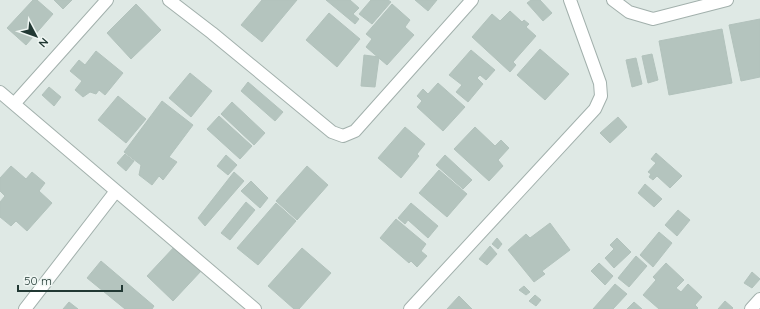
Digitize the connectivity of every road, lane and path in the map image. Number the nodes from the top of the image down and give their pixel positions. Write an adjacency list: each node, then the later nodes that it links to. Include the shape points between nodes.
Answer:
1 (106, 0): 9 (street)
2 (169, 0): 3 (street, via 332,132 343,136 355,131)
3 (472, 0)
4 (570, 0): 14 (street, via 600,83 601,96 595,109)
5 (613, 0): 7 (street, via 629,12 653,19)
6 (727, 0): 7 (street)
7 (691, 4)
8 (0, 92): 9 (street)
9 (14, 104): 10 (street)
10 (116, 191): 12 (street); 13 (street)
11 (760, 299): 15 (street)
12 (25, 309)
13 (255, 309)
14 (410, 309)
15 (751, 309)

